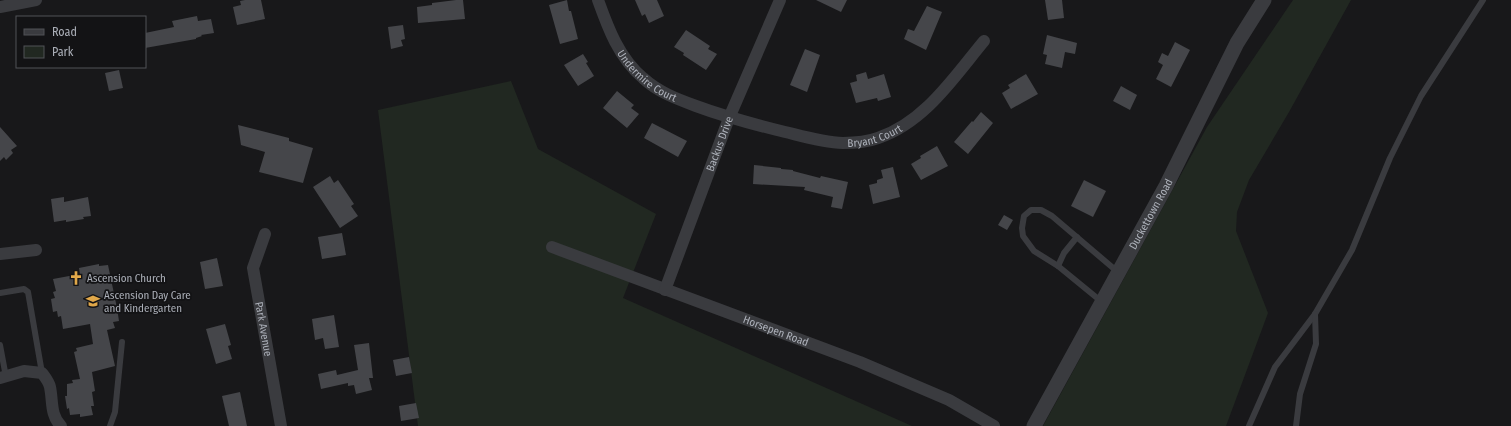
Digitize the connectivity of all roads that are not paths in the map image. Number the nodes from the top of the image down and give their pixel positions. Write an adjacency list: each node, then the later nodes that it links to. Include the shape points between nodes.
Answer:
1 (36, 0): 6 (street)
2 (598, 0): 8 (street, Undermire Court, via 616,45 642,78 670,96)
3 (780, 0): 8 (street, Backus Drive)
4 (1264, 0): 15 (street, Duckettown Road, via 1237,43 1173,172)
5 (1483, 0): 19 (lane, via 1421,96 1390,158 1352,250)
6 (0, 7)
7 (984, 41): 8 (street, Bryant Court, via 918,116 879,138 842,143 816,140)
8 (729, 118): 16 (street, Backus Drive)
9 (265, 234): 26 (street, Park Avenue, via 252,268)
10 (1077, 237): 14 (lane, via 1064,253); 14 (lane, via 1041,210 1031,210 1024,216 1023,236 1034,251); 15 (lane)
11 (552, 247): 16 (street, Horsepen Road)
12 (36, 250): 13 (street)
13 (0, 254)
14 (1058, 266): 18 (lane)
15 (1118, 273): 18 (street, Duckettown Road)
16 (665, 290): 27 (street, Horsepen Road, via 860,362 949,400)
17 (0, 293): 22 (lane, via 24,289 28,292)
18 (1103, 302): 28 (street, Duckettown Road)
19 (1315, 314): 29 (lane, via 1275,367); 30 (lane, via 1316,344 1300,394)
20 (122, 342): 25 (lane, via 115,412)
21 (0, 345): 23 (lane)
22 (42, 373): 23 (street, via 24,371); 24 (street, via 50,385 52,408)
23 (3, 377)
24 (57, 424)
25 (110, 426)
26 (281, 426)
27 (994, 426)
28 (1034, 426)
29 (1249, 426)
30 (1296, 426)

